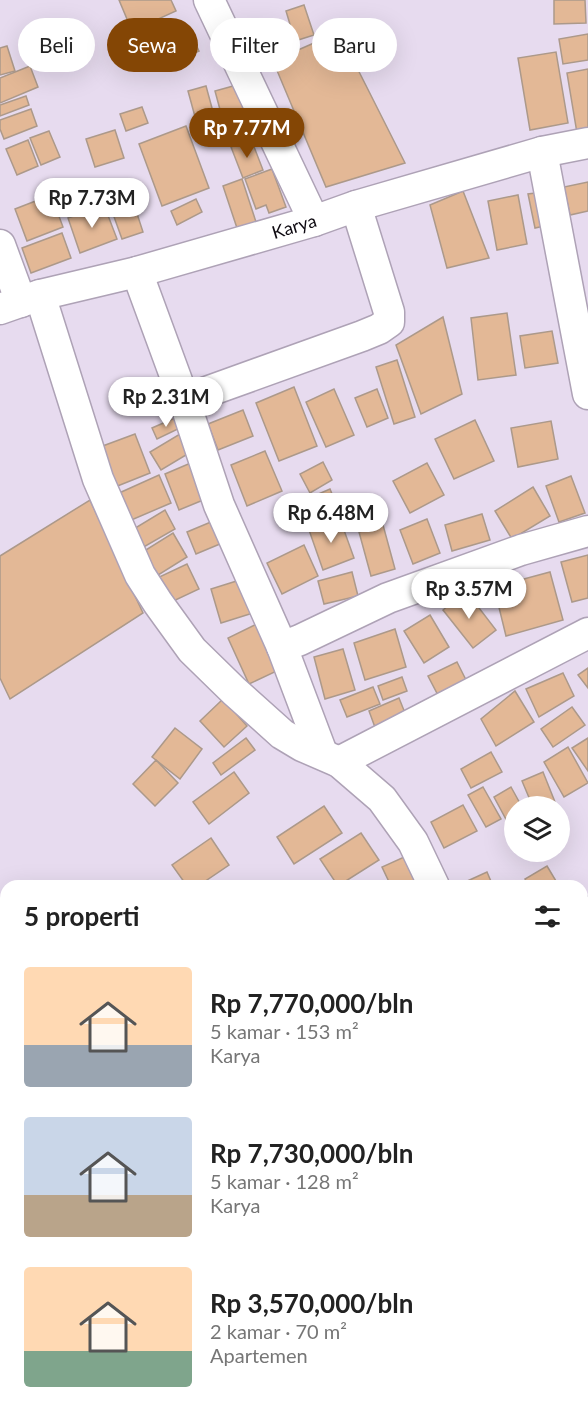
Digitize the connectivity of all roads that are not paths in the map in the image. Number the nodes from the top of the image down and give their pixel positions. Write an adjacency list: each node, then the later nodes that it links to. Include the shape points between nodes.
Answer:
1 (209, 0): 5 (street)
2 (588, 143): 3 (street, Karya)
3 (542, 152): 4 (street, Karya); 9 (street)
4 (356, 206): 5 (street, Karya); 10 (street, via 389,312 388,321 362,336)
5 (314, 221): 7 (street, Karya)
6 (0, 245): 8 (street)
7 (137, 272): 8 (street, Karya); 10 (street)
8 (20, 302): 14 (street, via 140,575 192,650 234,692 282,734)
9 (588, 394)
10 (184, 400): 13 (street, via 219,506)
11 (588, 531): 13 (street, via 521,550 388,598)
12 (588, 633): 14 (street)
13 (282, 647): 14 (street)
14 (330, 758): 15 (street, via 382,799 413,842)
15 (431, 880)

